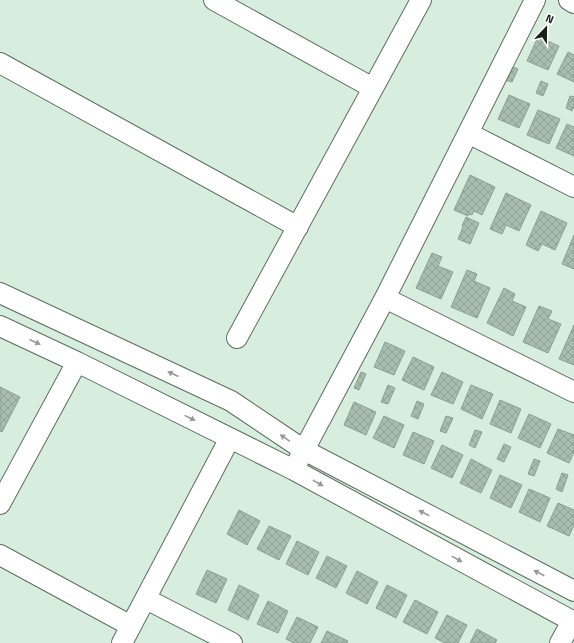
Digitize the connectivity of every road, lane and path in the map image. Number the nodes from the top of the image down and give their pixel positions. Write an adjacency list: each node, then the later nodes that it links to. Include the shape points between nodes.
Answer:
1 (214, 0): 7 (street)
2 (421, 0): 7 (street)
3 (534, 0): 8 (street)
4 (569, 0): 5 (street)
5 (574, 3)
6 (0, 63): 10 (street)
7 (373, 88): 10 (street)
8 (468, 134): 9 (street); 12 (street)
9 (574, 187)
10 (298, 227): 14 (street)
11 (0, 293): 18 (street, one-way to 11, via 231,401)
12 (385, 298): 16 (street); 18 (street)
13 (0, 326): 15 (street, one-way to 15)
14 (237, 338)
15 (77, 362): 17 (street, one-way to 17); 20 (street)
16 (574, 392)
17 (230, 438): 19 (street); 23 (street)
18 (304, 450): 19 (street); 22 (street, one-way to 18)
19 (294, 470): 24 (street, one-way to 24)
20 (0, 504)
21 (0, 555): 25 (street)
22 (574, 591)
23 (146, 599): 25 (street); 26 (street)
24 (573, 622): 27 (street)
25 (127, 635)
26 (232, 643)
27 (560, 643)

